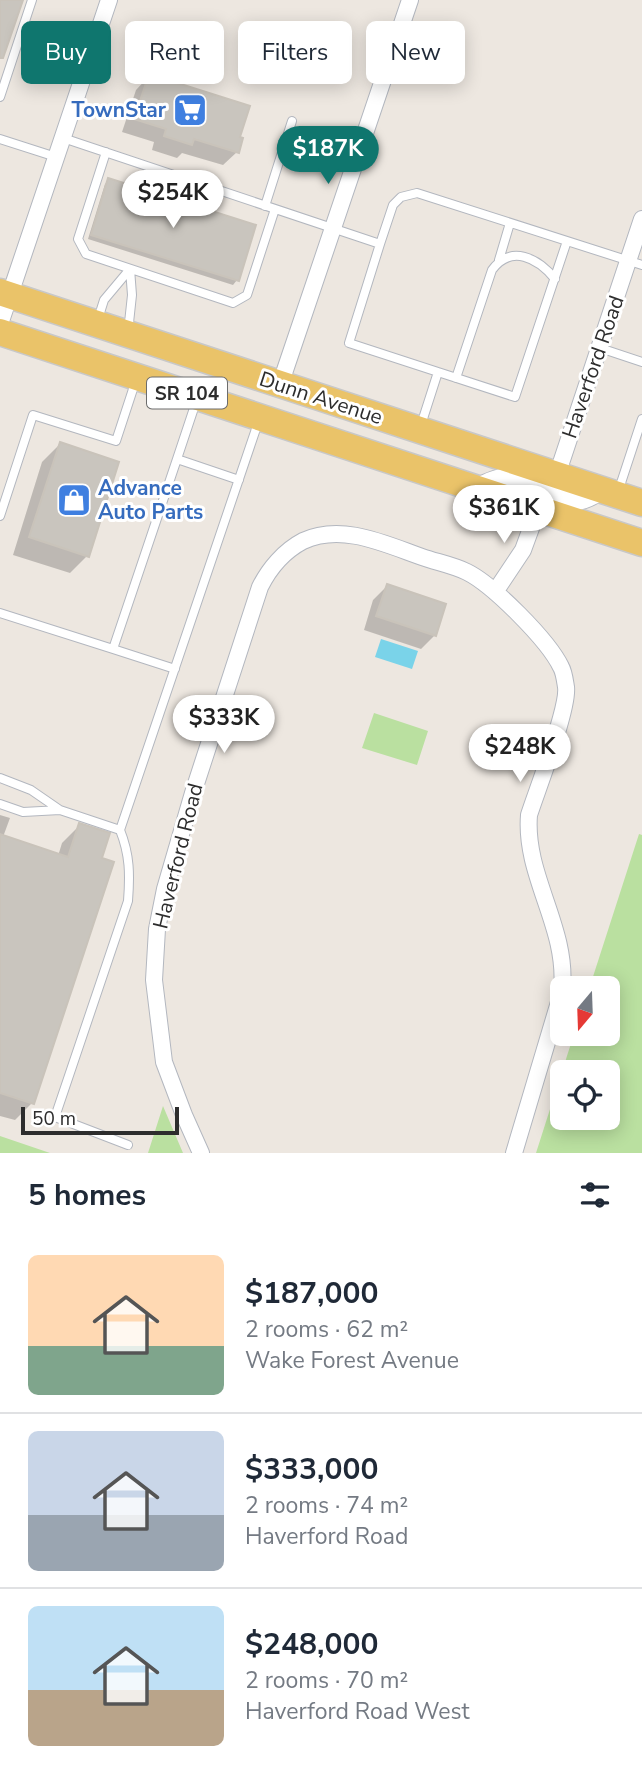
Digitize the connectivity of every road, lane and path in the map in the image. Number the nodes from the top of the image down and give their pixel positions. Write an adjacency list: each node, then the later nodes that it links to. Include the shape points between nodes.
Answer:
1 (32, 0): 4 (lane)
2 (109, 0): 6 (street)
3 (410, 0): 14 (street)
4 (0, 97)
5 (292, 121): 10 (lane)
6 (63, 138): 8 (lane); 9 (street)
7 (0, 139): 9 (lane)
8 (106, 152): 10 (lane); 19 (lane, via 78,239 86,254)
9 (56, 157): 21 (street)
10 (265, 206): 11 (lane)
11 (275, 209): 14 (lane); 19 (lane, via 247,295 233,303)
12 (642, 219): 18 (street, Haverford Road)
13 (510, 223): 15 (lane); 16 (lane, via 417,192 393,205); 17 (lane)
14 (333, 229): 16 (lane); 31 (street)
15 (566, 241): 18 (lane); 20 (lane)
16 (380, 244): 28 (lane, via 349,343)
17 (499, 260): 20 (lane, via 524,257); 30 (lane)
18 (635, 263): 26 (street, Haverford Road)
19 (130, 269): 23 (lane, via 104,300); 25 (lane)
20 (555, 279): 30 (lane, via 515,397)
21 (6, 293): 22 (street); 23 (main road, Dunn Avenue / SR 104)
22 (0, 324)
23 (96, 324): 25 (main road, Dunn Avenue / SR 104)
24 (0, 332): 29 (main road, Dunn Avenue / SR 104)
25 (128, 335): 31 (main road, Dunn Avenue / SR 104)
26 (600, 348): 27 (lane); 37 (street, Haverford Road)
27 (642, 362)
28 (438, 372): 30 (lane); 35 (lane)
29 (137, 377): 32 (main road, Dunn Avenue / SR 104); 43 (lane, via 116,441 33,415)
30 (456, 378)
31 (280, 385): 35 (main road, Dunn Avenue / SR 104)
32 (197, 397): 33 (main road, Dunn Avenue / SR 104); 36 (lane)
33 (260, 417): 38 (lane); 39 (main road, Dunn Avenue / SR 104)
34 (642, 419): 40 (lane)
35 (419, 430): 37 (main road, Dunn Avenue / SR 104)
36 (177, 459): 38 (lane); 47 (lane)
37 (557, 475): 39 (main road, via 544,486 497,481); 40 (main road, Dunn Avenue / SR 104)
38 (239, 480): 48 (lane)
39 (479, 489): 42 (main road, Dunn Avenue / SR 104)
40 (608, 492): 41 (main road, Dunn Avenue / SR 104); 42 (main road, via 573,500 548,496)
41 (642, 503)
42 (538, 509): 44 (main road, Dunn Avenue / SR 104); 45 (street, via 523,550)
43 (0, 516)
44 (642, 543)
45 (495, 592): 53 (street, Haverford Road, via 545,643 561,667 567,690 528,827 531,859 560,942); 56 (street, Haverford Road, via 468,572 344,534 303,541 268,572 260,587 193,793 157,929 154,980 164,1062)
46 (0, 613): 47 (lane)
47 (113, 649): 48 (lane)
48 (175, 669): 52 (lane)
49 (0, 778): 51 (lane, via 31,790)
50 (0, 804): 51 (lane, via 23,812)
51 (60, 810): 52 (lane)
52 (120, 830): 55 (lane, via 131,872 128,901 55,1117)
53 (563, 976)
54 (550, 1031): 57 (street, Haverford Road)
55 (128, 1145)
56 (201, 1153)
57 (514, 1153)

